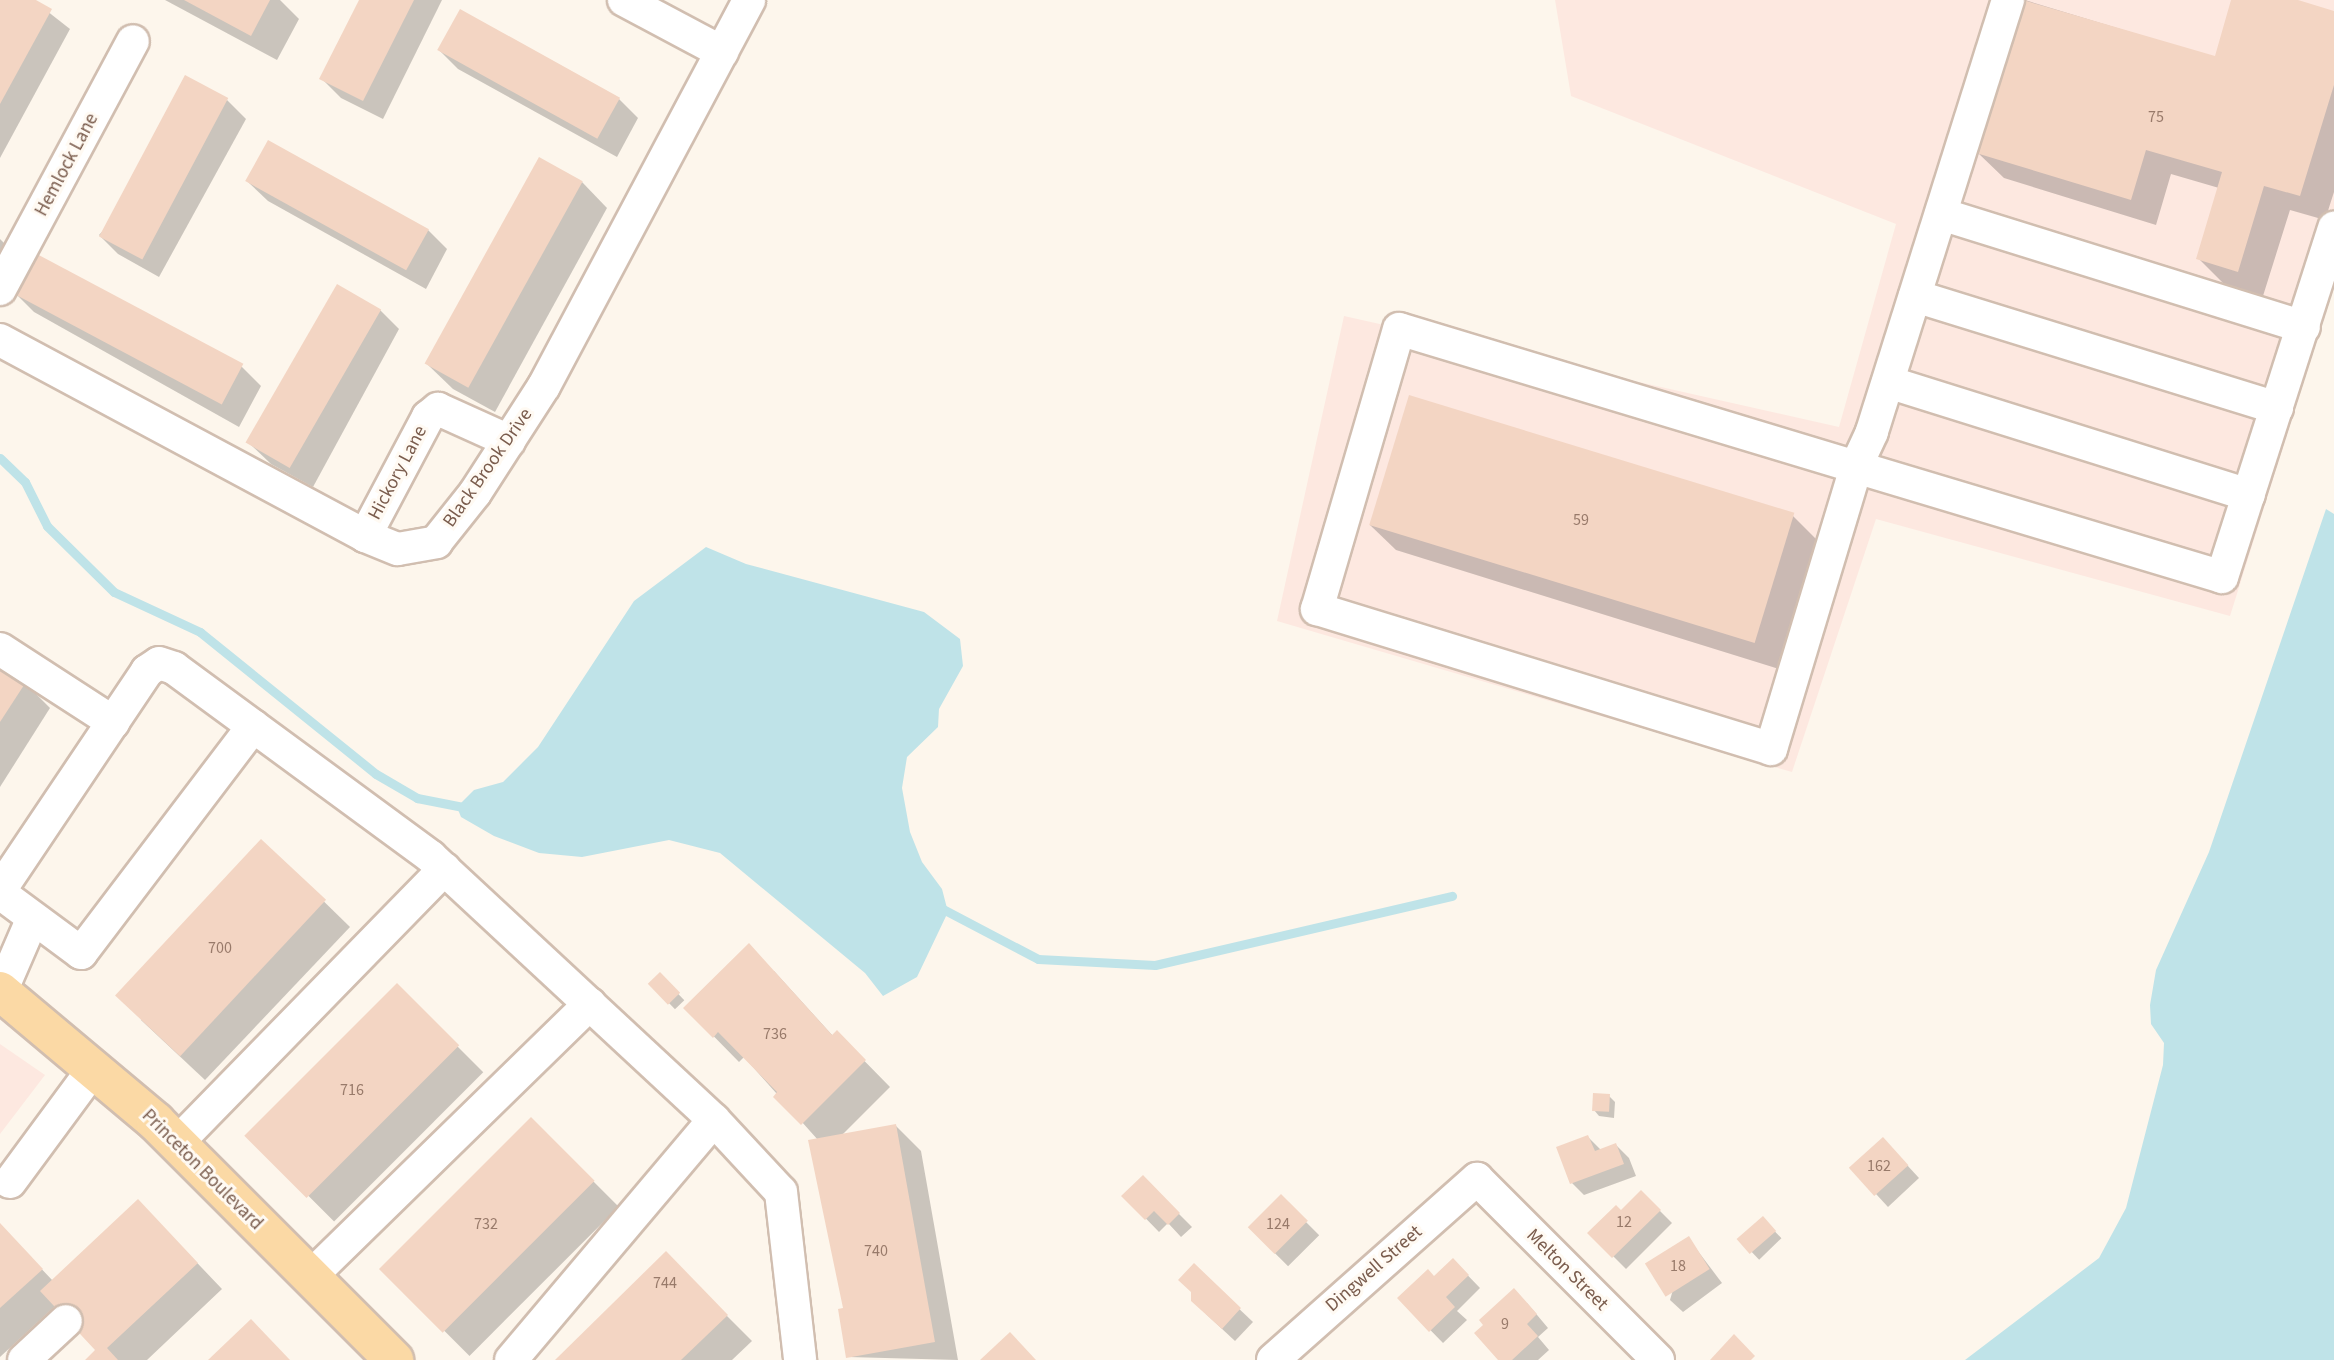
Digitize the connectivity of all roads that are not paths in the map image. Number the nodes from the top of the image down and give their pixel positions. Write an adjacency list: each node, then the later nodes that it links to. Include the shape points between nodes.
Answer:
1 (624, 0): 5 (street)
2 (749, 0): 5 (street, Black Brook Drive)
3 (2008, 0): 6 (street)
4 (133, 41): 8 (street, Hemlock Lane)
5 (722, 52): 14 (street, Black Brook Drive, via 544,386)
6 (1941, 214): 9 (street); 10 (street)
7 (2334, 228): 10 (street)
8 (0, 289)
9 (1915, 296): 12 (street); 13 (street)
10 (2304, 327): 13 (street)
11 (0, 340): 17 (street, Black Brook Drive)
12 (1888, 382): 15 (street); 16 (street)
13 (2277, 408): 16 (street)
14 (509, 441): 17 (street, Black Brook Drive, via 436,542 398,549); 17 (street, Hickory Lane, via 438,409 428,416)
15 (1856, 467): 15 (street, via 1399,330 1317,609 1771,749); 16 (street, via 2222,577)
16 (2249, 495)
17 (365, 536)
18 (0, 649): 19 (street)
19 (113, 722): 20 (street, via 148,671 159,663 174,668); 22 (street)
20 (253, 726): 21 (street); 23 (street, via 81,953)
21 (444, 869): 25 (street); 28 (street)
22 (0, 892): 23 (street)
23 (32, 920): 24 (street)
24 (0, 992): 26 (main road, Princeton Boulevard)
25 (590, 1004): 27 (street); 31 (street)
26 (94, 1068): 28 (main road, Princeton Boulevard); 30 (street)
27 (714, 1120): 35 (street); 36 (street, via 781,1192)
28 (177, 1143): 31 (main road, Princeton Boulevard)
29 (1477, 1179): 37 (street, Dingwell Street); 38 (street, Melton Street)
30 (10, 1182)
31 (310, 1277): 34 (main road, Princeton Boulevard)
32 (66, 1321): 33 (street)
33 (24, 1360)
34 (394, 1360)
35 (511, 1360)
36 (800, 1360)
37 (1273, 1360)
38 (1658, 1360)

